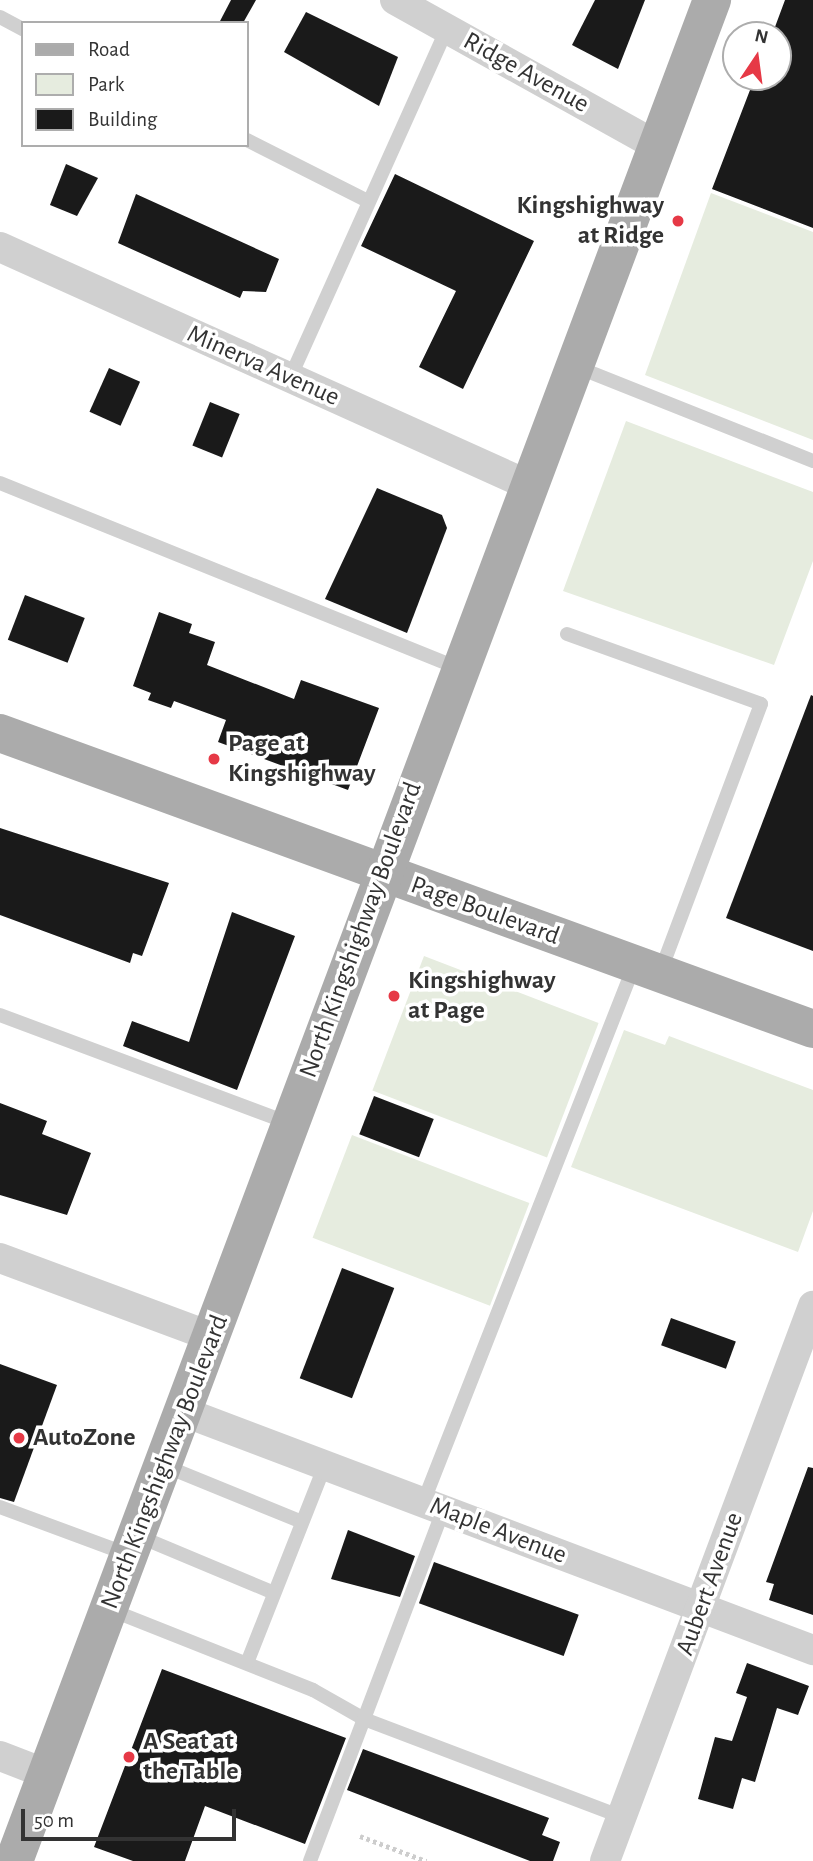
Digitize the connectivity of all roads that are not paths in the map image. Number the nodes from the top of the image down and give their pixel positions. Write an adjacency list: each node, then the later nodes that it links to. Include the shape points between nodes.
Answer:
1 (395, 0): 5 (street, Ridge Avenue)
2 (712, 0): 7 (main road, North Kingshighway Boulevard)
3 (0, 17): 4 (lane)
4 (21, 28)
5 (447, 29): 7 (street, Ridge Avenue); 8 (lane)
6 (248, 141): 8 (lane)
7 (657, 146): 10 (main road, North Kingshighway Boulevard)
8 (366, 200): 11 (lane)
9 (0, 247): 11 (street, Minerva Avenue)
10 (572, 365): 12 (lane); 14 (main road, North Kingshighway Boulevard)
11 (290, 378): 14 (street, Minerva Avenue)
12 (813, 461)
13 (0, 482): 16 (lane)
14 (526, 484): 16 (main road, North Kingshighway Boulevard)
15 (568, 634): 19 (lane, via 761,704)
16 (458, 668): 18 (main road, North Kingshighway Boulevard)
17 (0, 733): 18 (main road, Page Boulevard)
18 (382, 874): 19 (main road, Page Boulevard); 22 (main road, North Kingshighway Boulevard)
19 (647, 969): 21 (main road, Page Boulevard); 29 (lane)
20 (0, 1015): 22 (lane)
21 (813, 1029)
22 (289, 1124): 25 (main road, North Kingshighway Boulevard)
23 (0, 1258): 25 (street)
24 (813, 1306): 34 (street, Aubert Avenue)
25 (212, 1337): 26 (main road, North Kingshighway Boulevard)
26 (184, 1412): 27 (street, Maple Avenue); 28 (main road, North Kingshighway Boulevard)
27 (325, 1465): 29 (street, Maple Avenue); 31 (lane)
28 (164, 1466): 31 (lane); 32 (main road, North Kingshighway Boulevard)
29 (433, 1506): 34 (street, Maple Avenue); 38 (lane)
30 (0, 1507): 32 (lane)
31 (302, 1522): 33 (lane)
32 (134, 1546): 33 (lane); 35 (main road, North Kingshighway Boulevard)
33 (274, 1592): 37 (lane)
34 (701, 1609): 36 (street, Maple Avenue); 41 (street, Aubert Avenue)
35 (110, 1610): 37 (lane); 40 (main road, North Kingshighway Boulevard)
36 (813, 1650)
37 (247, 1663): 38 (lane)
38 (364, 1719): 41 (lane); 43 (lane)
39 (0, 1756): 40 (street)
40 (47, 1774): 42 (main road, North Kingshighway Boulevard)
41 (622, 1816): 44 (street, Aubert Avenue)
42 (14, 1861)
43 (310, 1861)
44 (605, 1861)

